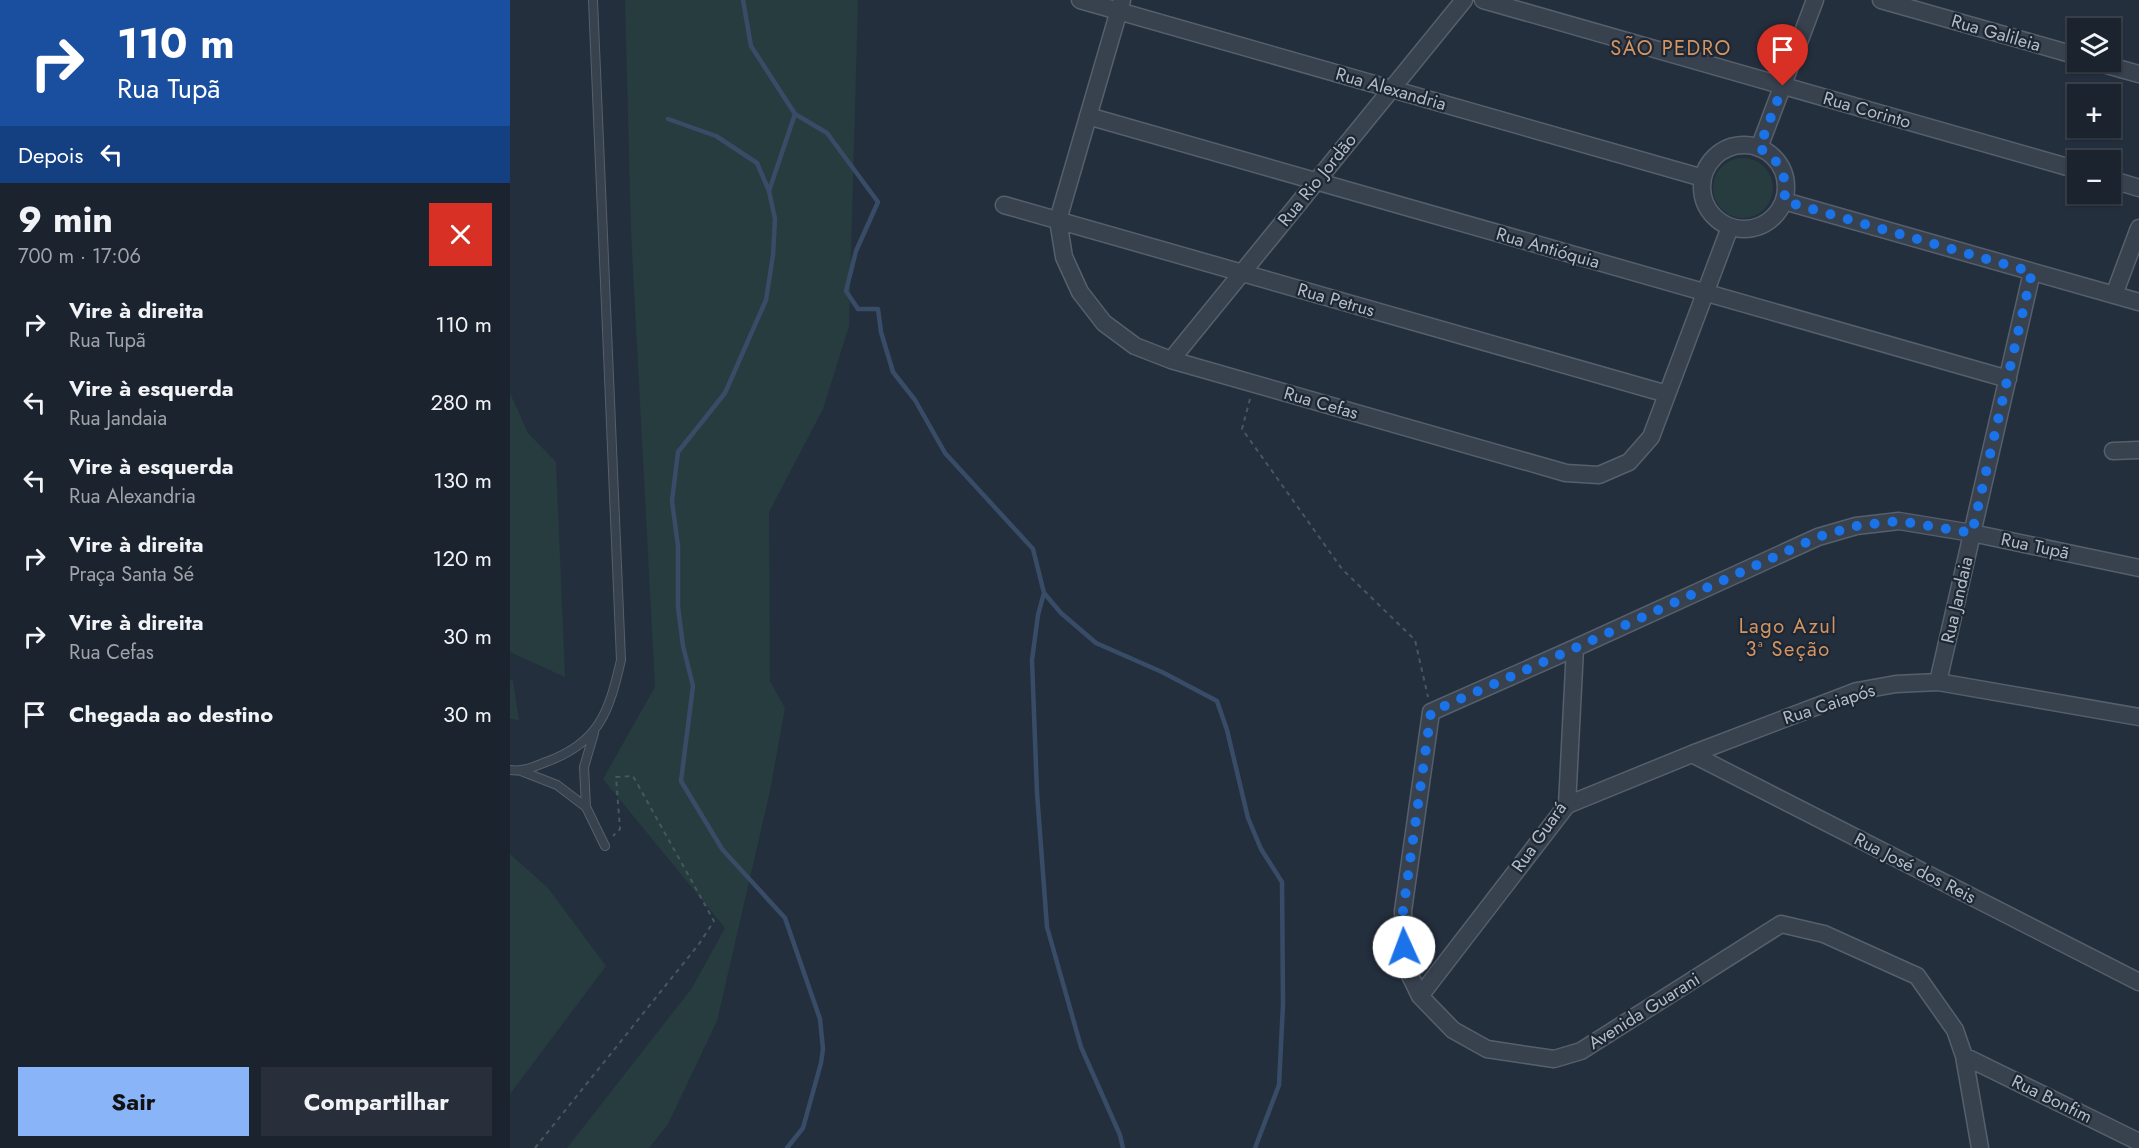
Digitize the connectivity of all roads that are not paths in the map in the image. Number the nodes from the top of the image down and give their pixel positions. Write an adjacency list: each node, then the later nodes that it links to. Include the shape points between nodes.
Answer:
1 (593, 0): 41 (lane, via 621,660 613,697)
2 (1080, 0): 7 (street, Rua Alexandria)
3 (1464, 0): 12 (street, Rua Rio Jordão)
4 (1483, 0): 11 (street, Rua Corinto)
5 (1815, 0): 11 (street)
6 (1881, 0): 8 (street, Rua Galileia)
7 (1120, 6): 12 (street, Rua Alexandria); 13 (street, Rua Cefas)
8 (2067, 53)
9 (2121, 69): 10 (street)
10 (2139, 74)
11 (1783, 86): 14 (street); 15 (street, Rua Corinto)
12 (1391, 89): 16 (street, Rua Alexandria); 17 (street, Rua Rio Jordão)
13 (1088, 116): 17 (street, Rua Antióquia); 22 (street, Rua Cefas)
14 (1759, 148): 16 (street, via 1731,147 1713,159); 20 (street, via 1770,154 1785,175)
15 (2067, 167)
16 (1703, 178): 23 (street, via 1704,202 1710,213)
17 (1316, 181): 26 (street, Rua Rio Jordão); 27 (street, Rua Antióquia)
18 (2121, 182): 19 (street)
19 (2139, 188)
20 (1784, 201): 23 (street, via 1778,213 1756,228); 25 (street)
21 (1004, 205): 22 (street, Rua Petrus)
22 (1058, 220): 26 (street, Rua Petrus); 30 (street, Rua Cefas, via 1064,257 1080,292 1104,322 1135,346)
23 (1730, 227): 27 (street, Rua Cefas)
24 (2139, 228): 28 (street)
25 (2032, 272): 28 (street); 31 (street, Rua Jandaia)
26 (1242, 273): 30 (street, Rua Rio Jordão); 32 (street, Rua Petrus)
27 (1705, 293): 31 (street, Rua Antióquia); 32 (street, Rua Cefas)
28 (2114, 295): 29 (street)
29 (2139, 302)
30 (1171, 360): 32 (street, Rua Cefas, via 1566,473 1599,475 1629,462 1651,437)
31 (2008, 379): 35 (street, Rua Jandaia)
32 (1667, 394)
33 (2139, 450): 34 (street)
34 (2113, 451)
35 (1972, 533): 36 (street, Rua Tupã); 37 (street, Rua Tupã, via 1899,521 1856,526 1818,537); 38 (street, Rua Jandaia)
36 (2139, 568)
37 (1575, 648): 39 (street, Rua Tupã); 45 (street, Rua Guará)
38 (1938, 682): 40 (street, Rua Caiapós); 42 (street, Rua Caiapós, via 1857,691)
39 (1431, 712): 49 (street, Avenida Guarani, via 1403,911 1405,965)
40 (2139, 717)
41 (594, 733): 44 (lane, via 563,756); 46 (lane, via 584,767)
42 (1692, 754): 45 (street, Rua Caiapós); 48 (street, Rua José dos Reis)
43 (510, 770): 44 (lane)
44 (521, 771): 46 (lane, via 556,785)
45 (1567, 805): 49 (street, Rua Guará)
46 (586, 807): 47 (lane)
47 (605, 846)
48 (2139, 982)
49 (1420, 996): 50 (street, Avenida Guarani, via 1453,1030 1487,1049 1554,1059 1581,1051 1781,924 1824,934 1917,976 1955,1030)
50 (1964, 1056): 51 (street, Rua Bonfim); 52 (street, Avenida Guarani)
51 (2139, 1142)
52 (1980, 1148)

